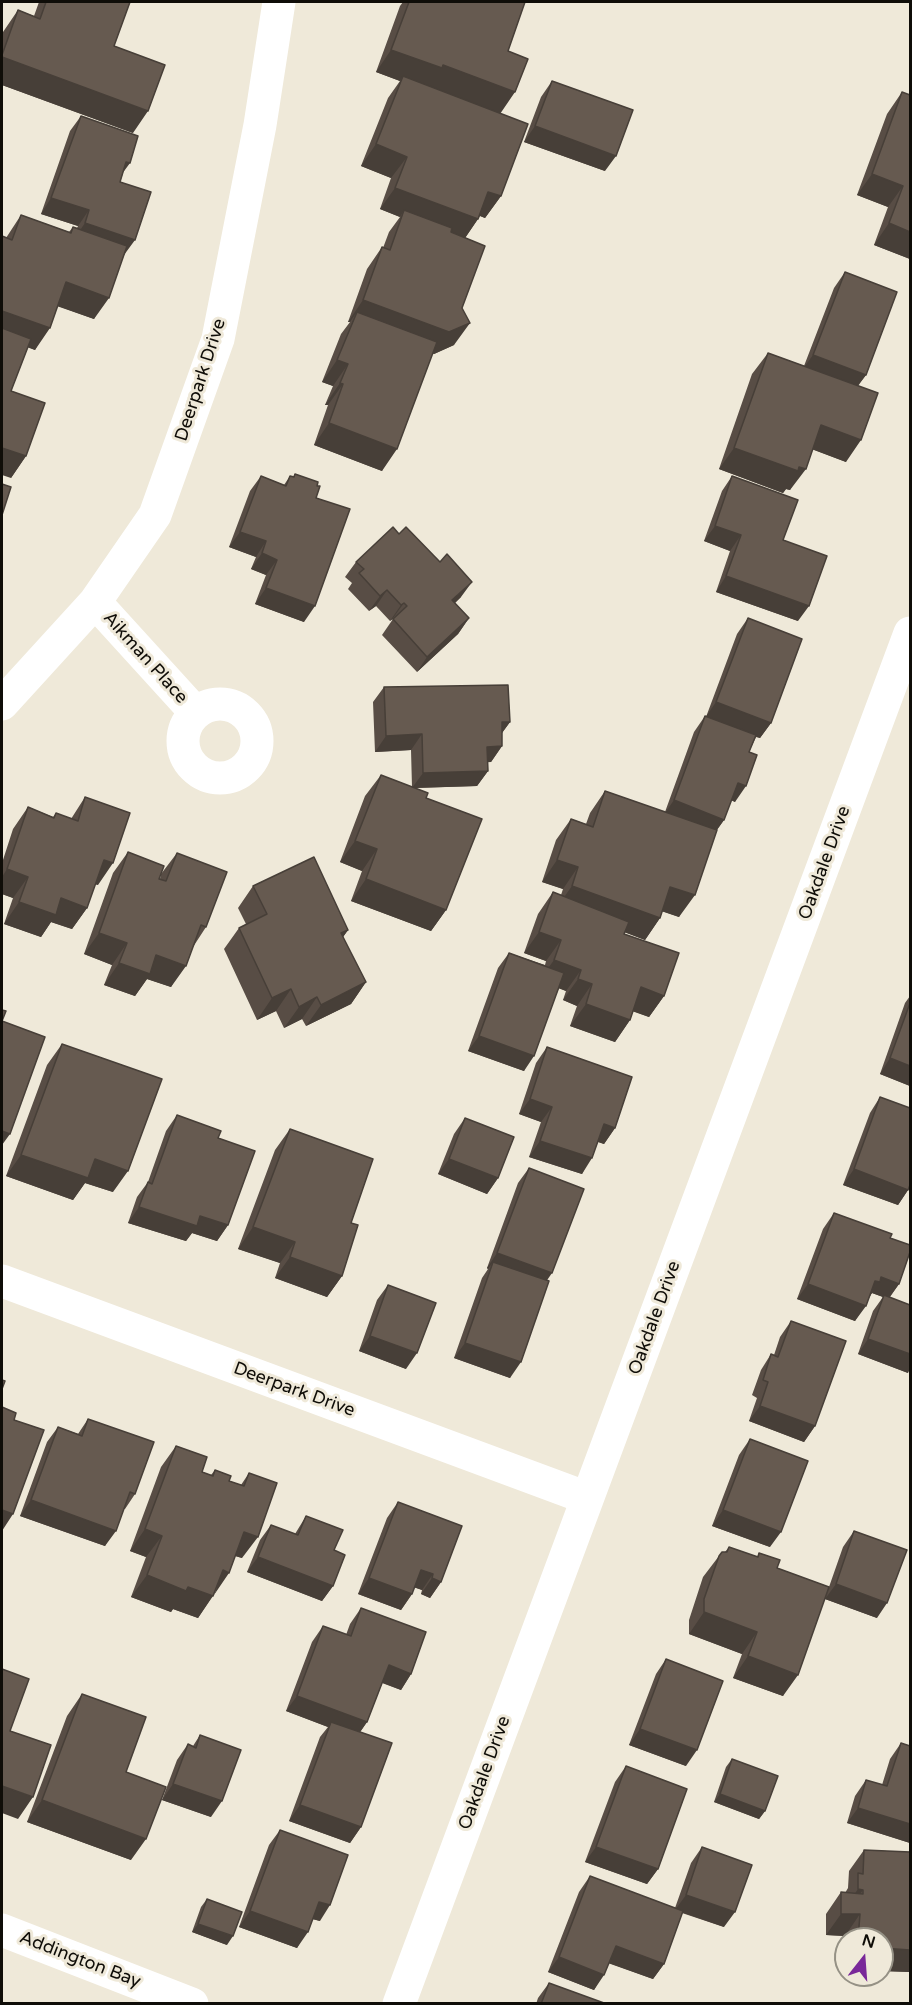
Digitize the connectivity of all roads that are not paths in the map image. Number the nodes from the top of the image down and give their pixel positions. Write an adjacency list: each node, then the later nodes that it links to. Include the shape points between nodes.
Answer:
1 (279, 2): 2 (street, Deerpark Drive, via 260,125 218,339 155,515)
2 (95, 602): 4 (street, Deerpark Drive); 5 (street, Aikman Place)
3 (910, 633): 7 (street, Oakdale Drive)
4 (2, 704)
5 (196, 713)
6 (2, 1281): 7 (street, Deerpark Drive)
7 (587, 1498): 10 (street, Oakdale Drive)
8 (2, 1930): 9 (street, Addington Bay)
9 (192, 2004)
10 (399, 2004)

